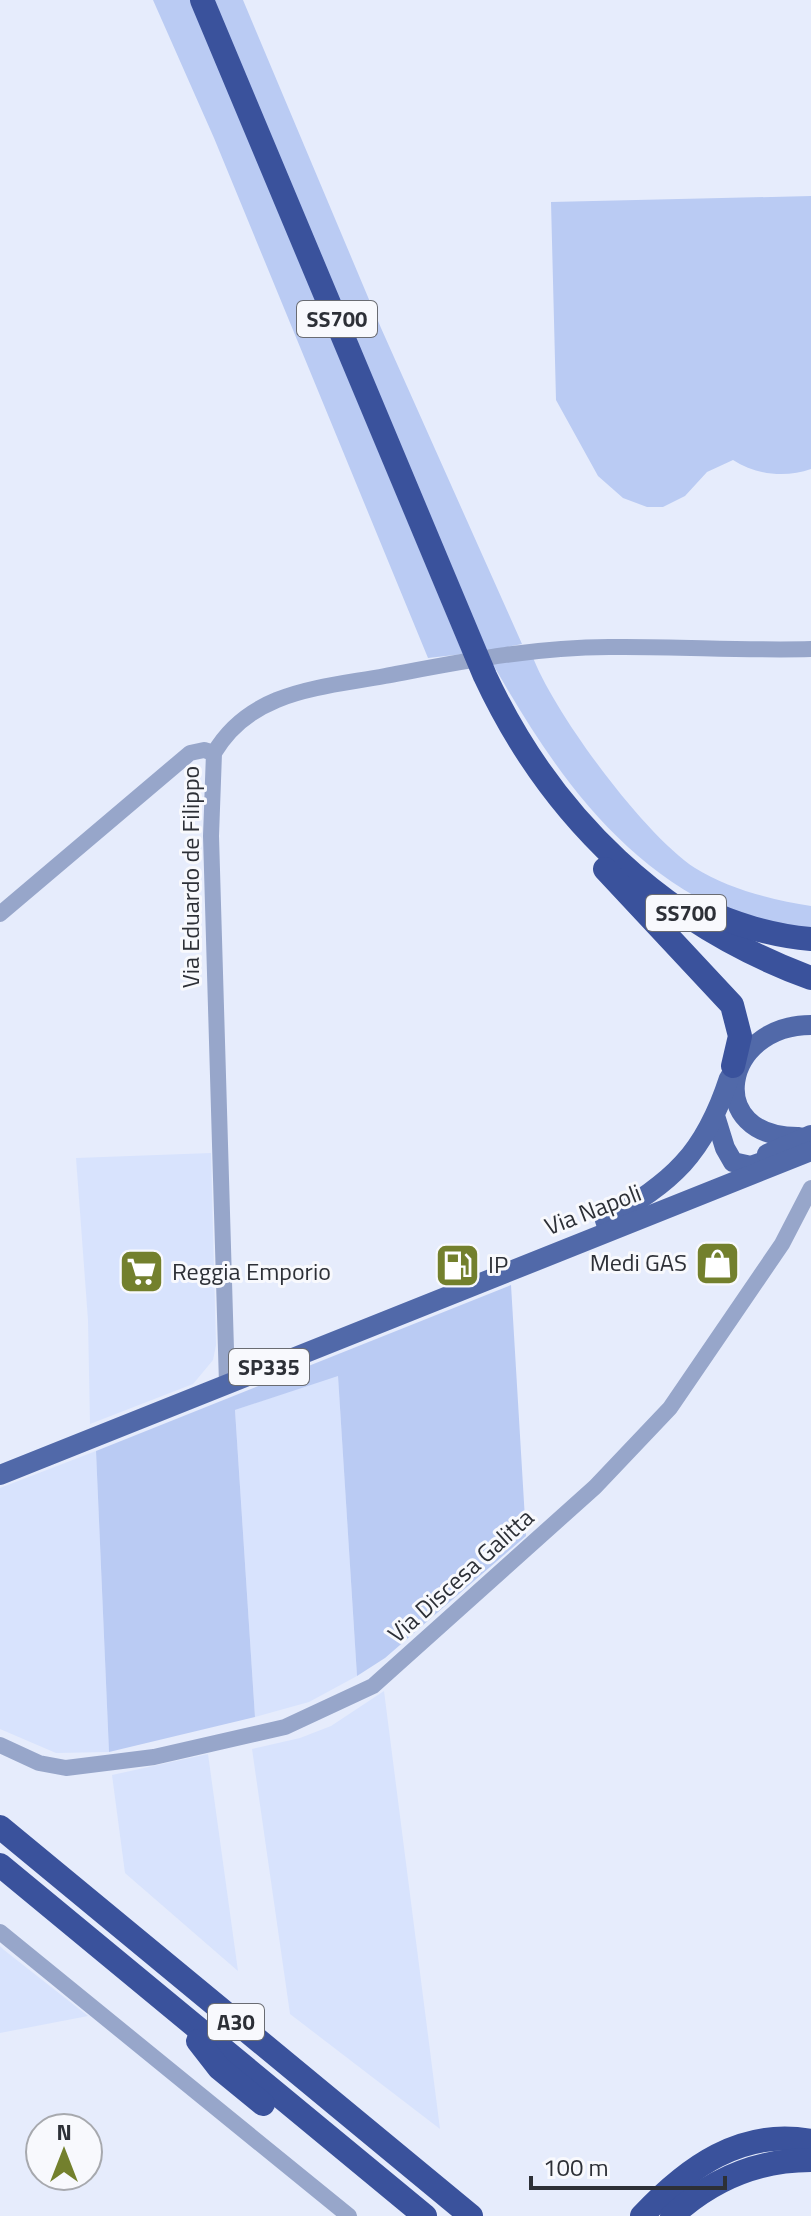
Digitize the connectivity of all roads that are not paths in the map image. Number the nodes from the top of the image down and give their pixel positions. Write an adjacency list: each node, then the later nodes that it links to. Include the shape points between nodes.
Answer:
1 (202, 0): 4 (highway, SS700, via 485,676)
2 (811, 649): 3 (street, Via Eduardo de Filippo, via 609,647 514,652 296,693 259,705)
3 (214, 753): 6 (street, via 190,753); 17 (street, Via Eduardo de Filippo, via 211,836)
4 (555, 795): 5 (highway, SS700); 10 (highway, via 573,832 732,1005 740,1036)
5 (578, 822): 7 (highway, via 606,835 678,896 718,917); 8 (highway, SS700, via 641,882 711,930)
6 (0, 914)
7 (811, 939)
8 (811, 978)
9 (811, 1025): 12 (main road, via 768,1033 751,1046 735,1086 740,1113 751,1125 769,1135)
10 (733, 1066): 11 (main road)
11 (716, 1119): 13 (main road, via 728,1155); 15 (main road, via 667,1180)
12 (810, 1141): 13 (main road, Via Napoli); 16 (main road, Via Napoli)
13 (741, 1165): 15 (main road, Via Napoli)
14 (811, 1188): 19 (street, Via Discesa Galitta, via 782,1244 670,1408 595,1487 373,1686 285,1727 154,1757 66,1768 39,1763)
15 (605, 1221): 16 (main road, Via Napoli)
16 (538, 1259): 17 (main road, SP335)
17 (227, 1384): 18 (main road, SP335)
18 (0, 1475)
19 (0, 1745)
20 (0, 1827): 26 (highway, A30)
21 (0, 1865): 23 (highway, A30)
22 (0, 1932): 27 (street)
23 (172, 2007): 28 (highway, via 219,2068); 29 (highway, A30)
24 (811, 2141): 32 (highway, via 776,2139 736,2146 686,2172)
25 (811, 2160): 33 (highway, via 778,2160 742,2169)
26 (446, 2195): 30 (highway, A30); 31 (highway)
27 (349, 2216)
28 (398, 2216)
29 (425, 2216)
30 (471, 2216)
31 (485, 2216)
32 (642, 2216)
33 (672, 2216)

